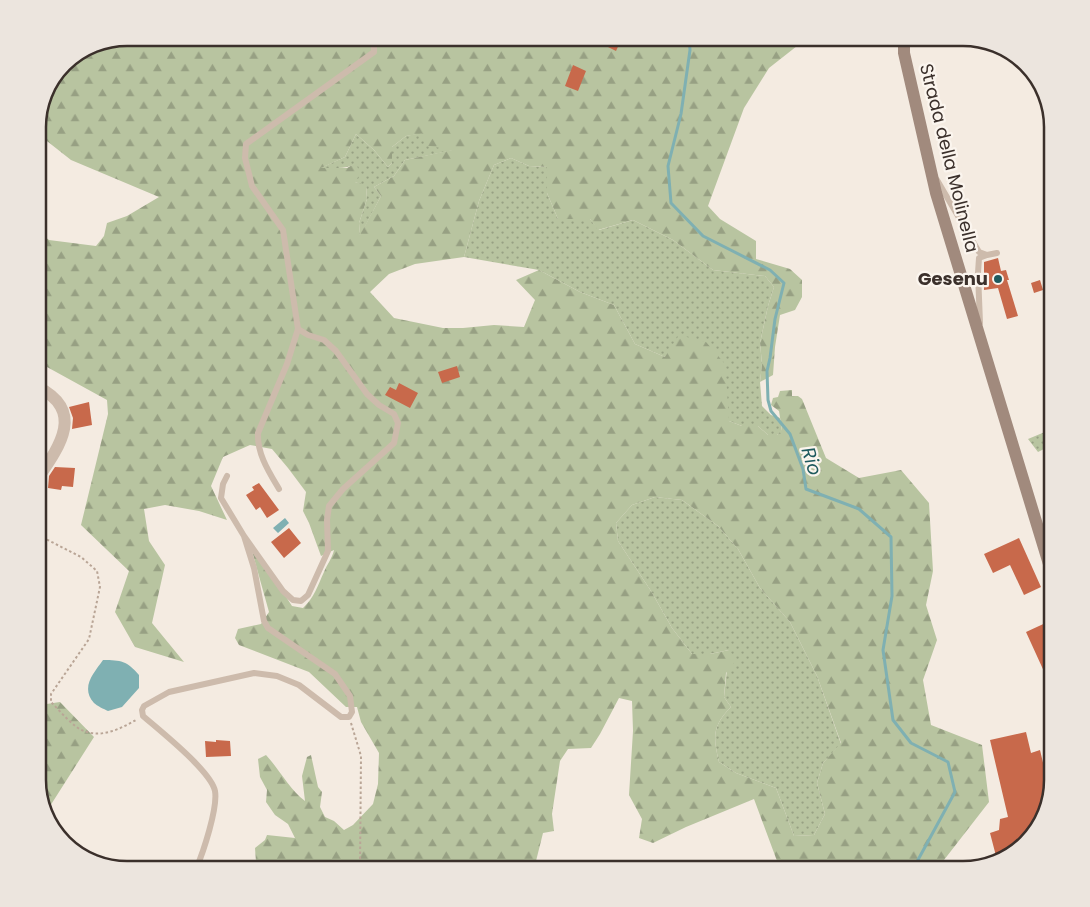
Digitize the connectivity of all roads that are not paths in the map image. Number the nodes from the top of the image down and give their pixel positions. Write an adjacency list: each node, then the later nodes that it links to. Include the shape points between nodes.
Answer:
1 (374, 46): 6 (lane, via 374,52 246,144 245,158 252,186 283,230)
2 (904, 46): 3 (main road, Strada della Molinella)
3 (931, 170): 5 (lane, via 979,252); 7 (main road, Strada della Molinella)
4 (997, 253): 5 (lane)
5 (987, 255): 7 (lane, via 979,258)
6 (298, 329): 11 (lane, via 258,433 266,468); 12 (lane, via 324,340 336,351 367,394 394,414 398,423 394,443 329,506 328,552 308,595 301,601 293,600 283,590)
7 (980, 339): 13 (main road, Strada della Molinella)
8 (46, 392): 9 (street, via 62,407 66,426 56,452)
9 (46, 466)
10 (227, 476): 12 (lane, via 221,498)
11 (279, 489)
12 (244, 536): 15 (lane, via 268,628 335,674 350,696 352,712 349,717 341,717 299,685 278,676 254,673 169,692 144,706 142,716)
13 (1044, 548)
14 (200, 758): 15 (lane)
15 (196, 765): 16 (lane, via 208,776 215,790 215,806)
16 (199, 861)

